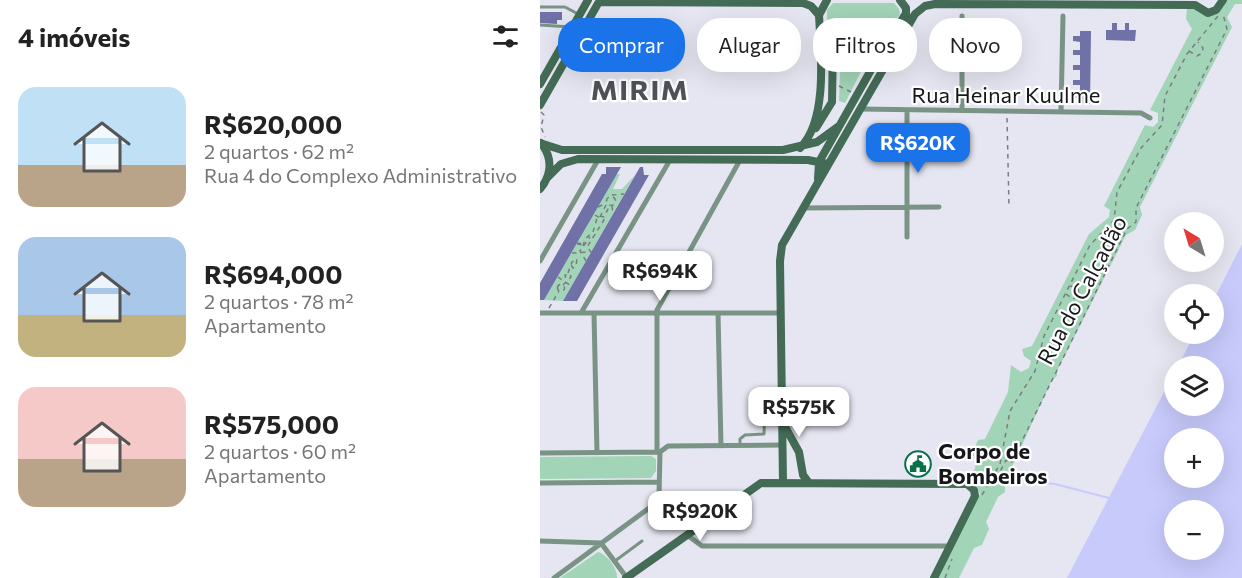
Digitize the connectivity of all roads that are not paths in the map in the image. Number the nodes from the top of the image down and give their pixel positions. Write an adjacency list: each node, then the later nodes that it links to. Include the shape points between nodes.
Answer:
1 (588, 0): 9 (street)
2 (827, 0): 10 (street)
3 (900, 0): 11 (street, via 906,8)
4 (1222, 0): 7 (street)
5 (600, 1): 10 (street, via 803,3); 27 (street)
6 (1171, 3): 7 (street, via 1195,5 1208,13); 18 (street, via 935,4 919,10)
7 (1218, 6)
8 (540, 7): 9 (lane, via 565,7)
9 (580, 15): 14 (street)
10 (819, 15): 15 (street)
11 (905, 15): 16 (street); 17 (street)
12 (962, 16): 29 (street)
13 (1063, 16): 31 (street)
14 (578, 18)
15 (819, 18)
16 (903, 18)
17 (905, 18)
18 (913, 18)
19 (540, 25): 20 (lane)
20 (558, 25)
21 (558, 52): 26 (street)
22 (819, 72): 34 (street)
23 (833, 72): 34 (street, via 832,102)
24 (870, 72): 33 (street)
25 (881, 72): 28 (street)
26 (540, 84)
27 (540, 105)
28 (860, 109): 30 (street, Rua Heinar Kuulme); 41 (street)
29 (963, 110): 30 (street, Rua Heinar Kuulme); 31 (street, Rua Heinar Kuulme)
30 (907, 111): 45 (street)
31 (1061, 111): 32 (street, Rua Heinar Kuulme, via 1141,113)
32 (1150, 118)
33 (839, 126): 36 (street, via 817,142); 40 (street)
34 (814, 130): 36 (street)
35 (540, 143): 36 (street, via 562,150); 42 (street, via 549,159)
36 (797, 148)
37 (598, 160): 38 (street); 42 (street, via 565,162); 49 (street)
38 (670, 160): 39 (street); 50 (street)
39 (740, 160): 40 (street); 52 (street)
40 (819, 162): 41 (street); 43 (street)
41 (828, 164): 43 (street)
42 (547, 178): 44 (street)
43 (818, 181): 47 (street)
44 (540, 189)
45 (907, 207): 46 (street); 47 (street); 48 (street)
46 (939, 207)
47 (802, 208): 54 (street, via 782,245)
48 (907, 237)
49 (540, 261)
50 (582, 313): 51 (street); 55 (street)
51 (594, 313): 52 (street); 63 (street)
52 (656, 313): 53 (street); 61 (street)
53 (718, 313): 54 (street); 59 (street)
54 (781, 313): 57 (street)
55 (540, 314)
56 (765, 408): 60 (lane, via 764,434 745,435)
57 (783, 421): 58 (street); 64 (street)
58 (782, 445): 60 (street); 64 (street); 65 (street)
59 (721, 446): 60 (street); 61 (street, via 668,446)
60 (740, 446)
61 (659, 452): 63 (street); 67 (street)
62 (540, 453): 63 (street)
63 (597, 453)
64 (799, 454): 65 (street); 66 (street)
65 (782, 459): 69 (street)
66 (803, 474): 70 (street); 71 (street)
67 (659, 482): 68 (street); 75 (street, via 656,503)
68 (540, 483)
69 (783, 483): 70 (street); 72 (street, via 761,483)
70 (798, 483): 71 (street)
71 (809, 483): 76 (street, via 963,483 972,487 978,497)
72 (687, 535): 76 (street, via 702,546); 79 (street)
73 (540, 541): 75 (street)
74 (642, 541): 77 (lane)
75 (602, 543): 77 (street); 78 (street)
76 (952, 550): 80 (street)
77 (615, 561): 79 (street)
78 (554, 578)
79 (627, 578)
80 (934, 578)

